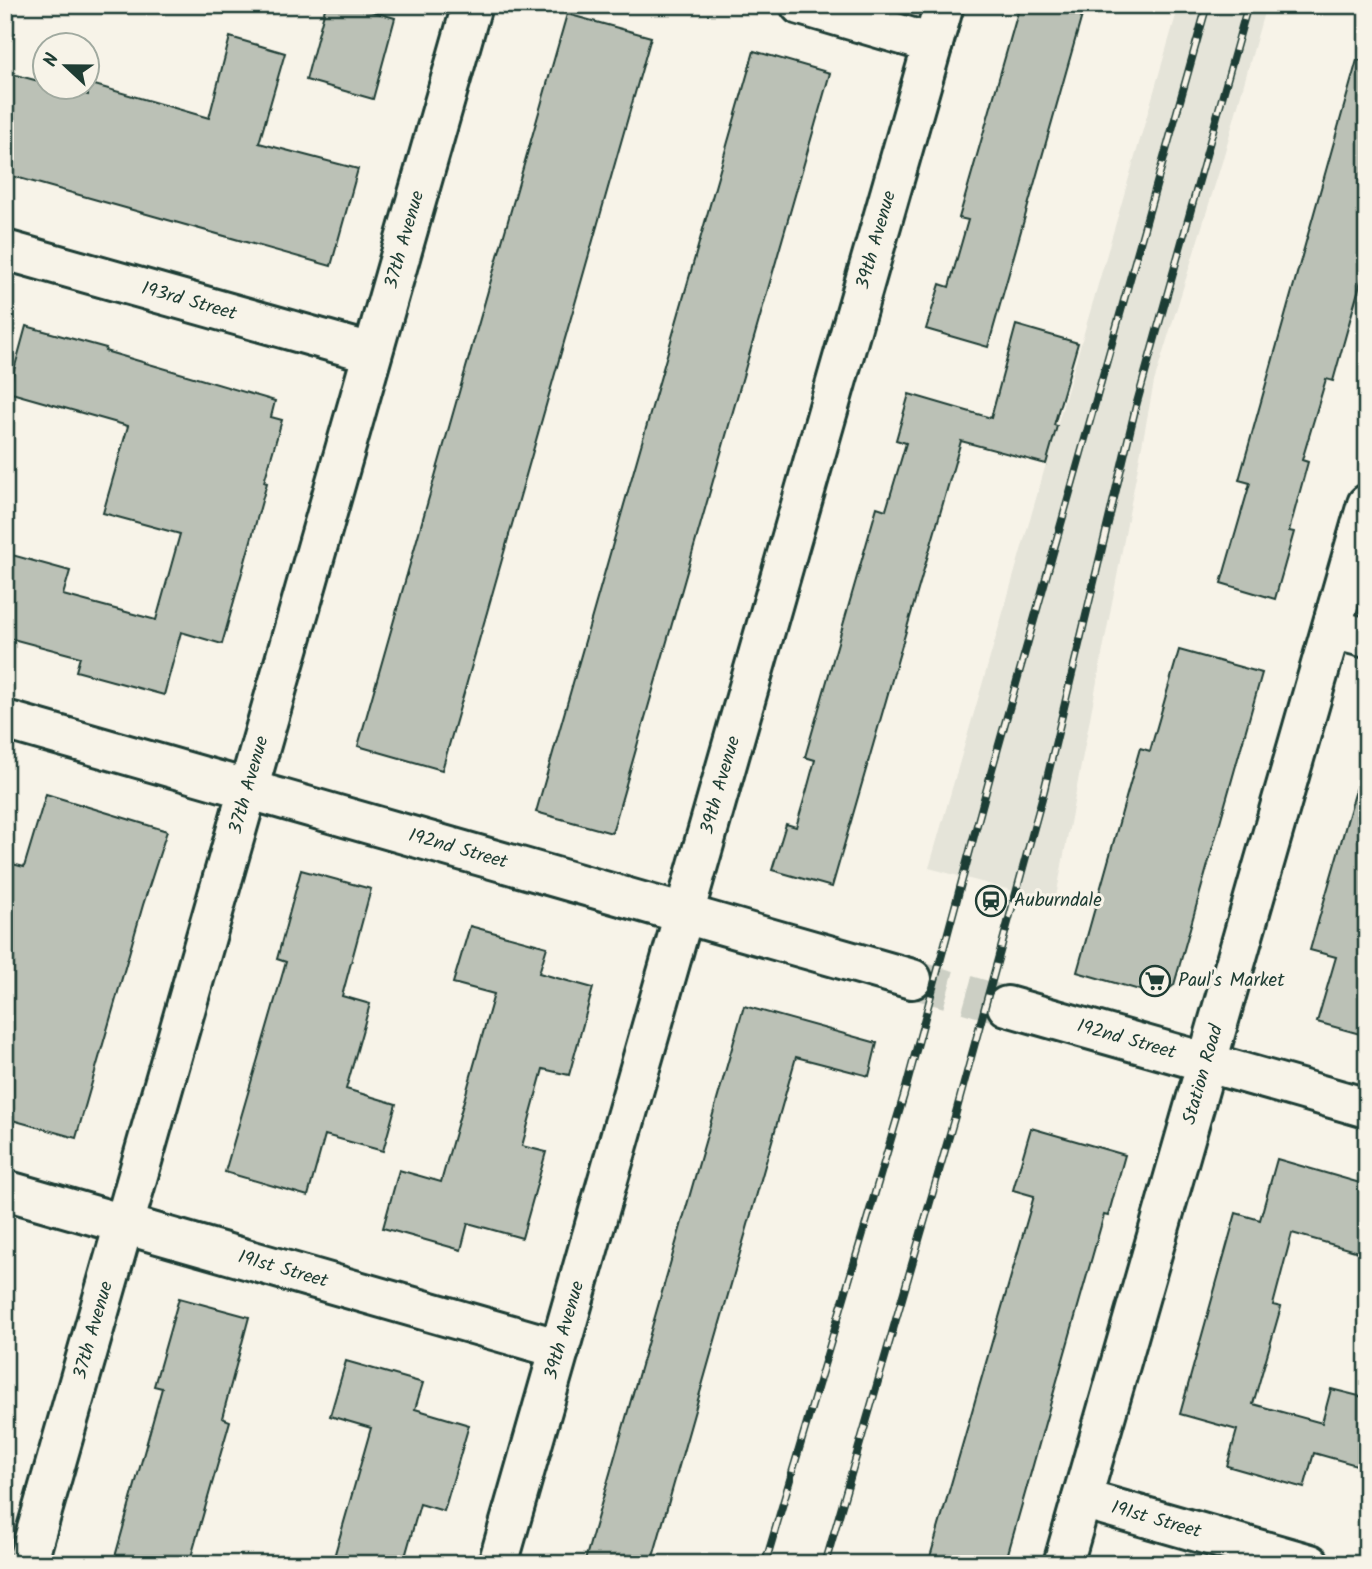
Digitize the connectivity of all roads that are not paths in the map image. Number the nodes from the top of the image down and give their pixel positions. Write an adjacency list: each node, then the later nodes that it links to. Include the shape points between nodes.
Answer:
1 (472, 5): 6 (street, 37th Avenue)
2 (800, 5): 4 (street)
3 (944, 5): 4 (street, 39th Avenue)
4 (933, 44): 11 (street, 39th Avenue)
5 (5, 250): 6 (street, 193rd Street)
6 (372, 354): 10 (street, 37th Avenue)
7 (1367, 505): 8 (street, Station Road)
8 (1350, 634): 14 (street, Station Road)
9 (5, 720): 10 (street, 192nd Street)
10 (248, 789): 11 (street, 192nd Street); 17 (street, 37th Avenue)
11 (684, 913): 12 (street, 192nd Street); 18 (street, 39th Avenue)
12 (912, 979)
13 (1007, 1006): 14 (street, 192nd Street)
14 (1207, 1063): 15 (street, 192nd Street); 19 (street, Station Road)
15 (1367, 1108)
16 (5, 1190): 17 (street, 191st Street)
17 (124, 1224): 18 (street, 191st Street); 20 (street, 37th Avenue)
18 (560, 1349): 21 (street, 39th Avenue)
19 (1082, 1499): 22 (street, Station Road); 23 (street, 191st Street)
20 (27, 1564)
21 (498, 1564)
22 (1063, 1564)
23 (1310, 1564)

